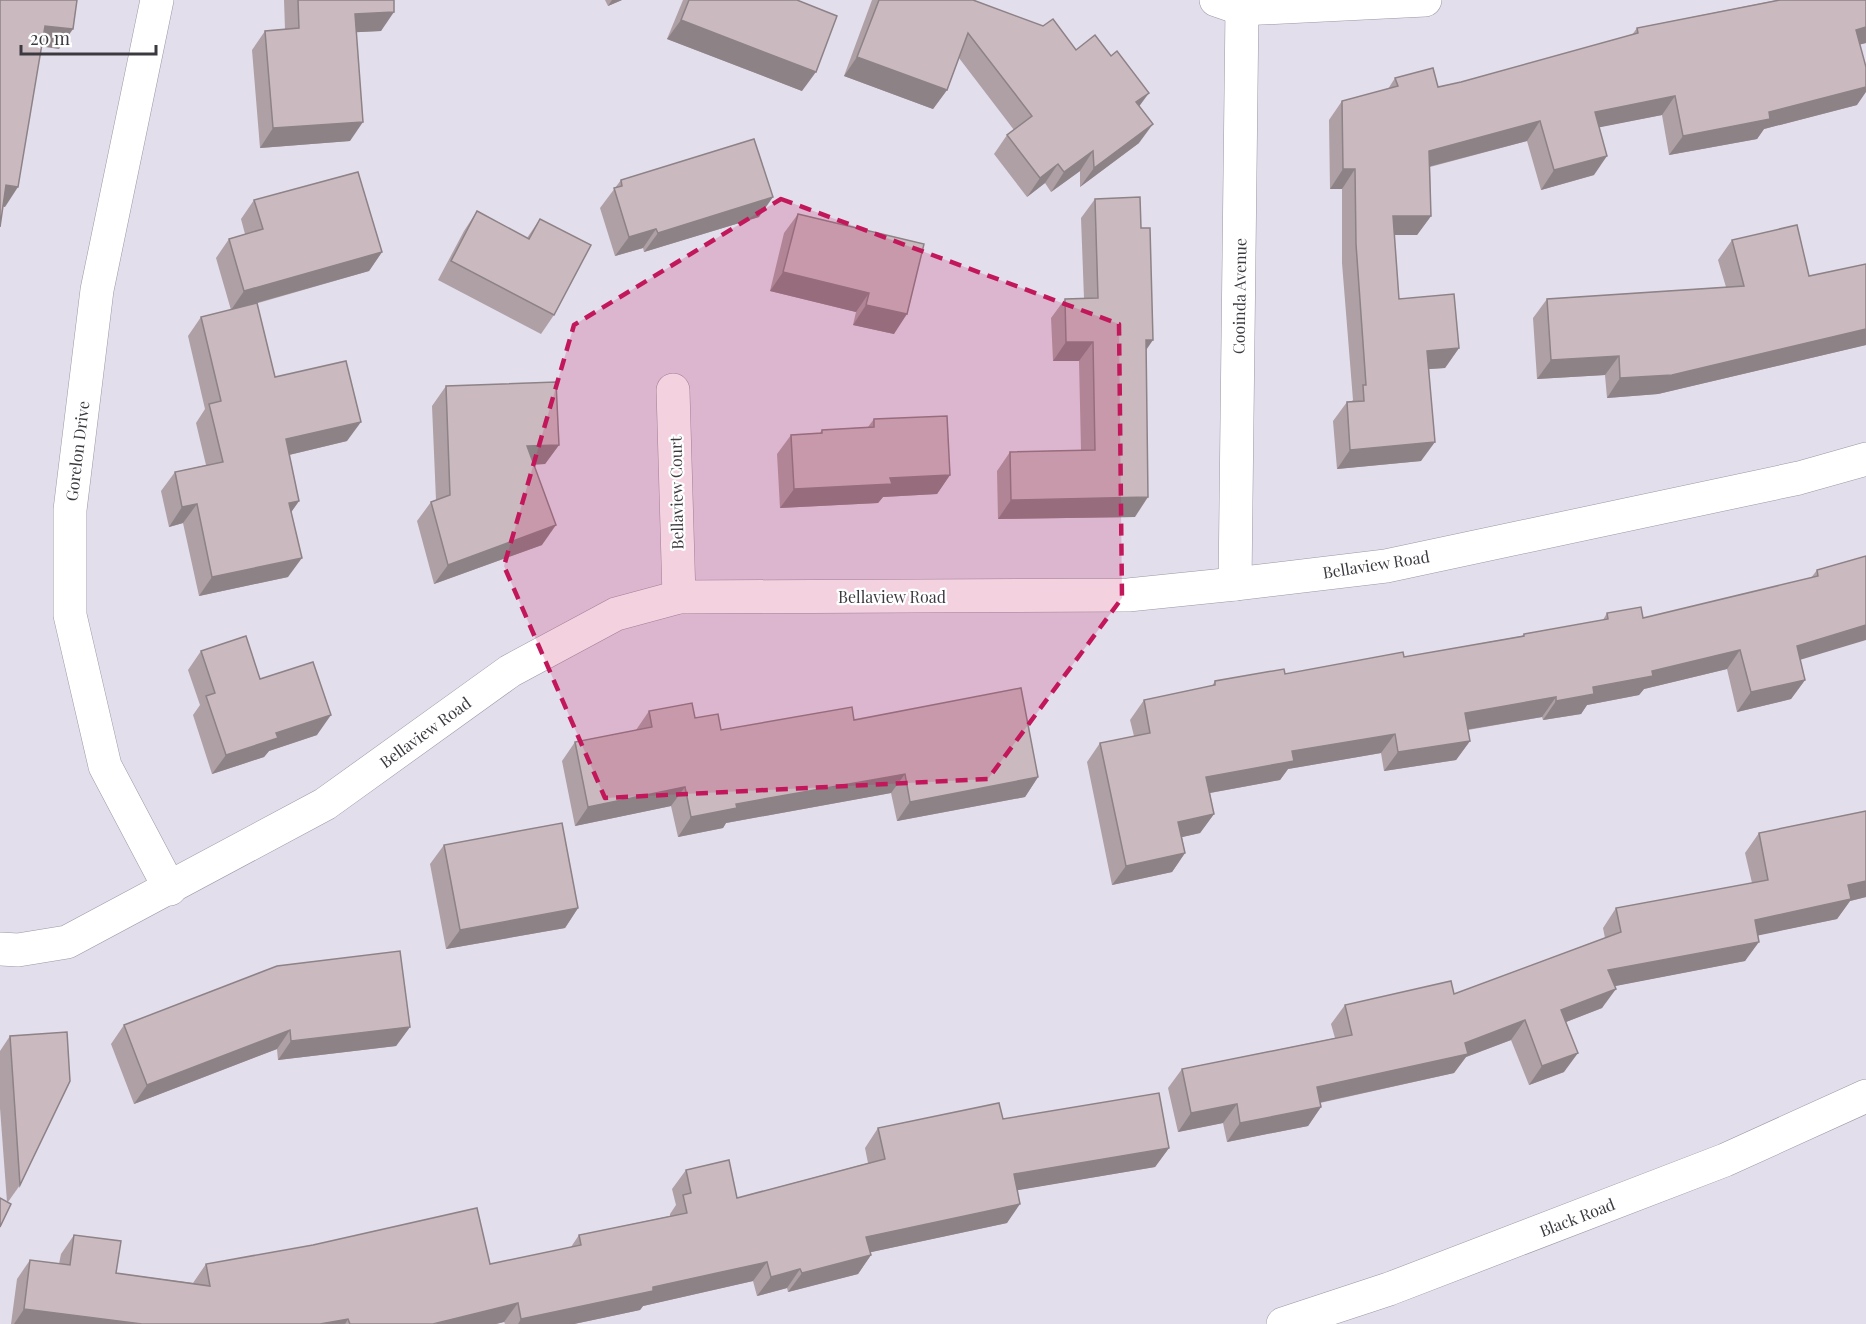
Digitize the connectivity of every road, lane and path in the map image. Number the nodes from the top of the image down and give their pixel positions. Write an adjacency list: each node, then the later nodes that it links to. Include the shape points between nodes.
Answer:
1 (157, 0): 8 (street, Gorelon Drive, via 97,290 70,510 70,615 105,766)
2 (1425, 0): 3 (street)
3 (1229, 4): 6 (street, Cooinda Avenue)
4 (674, 390): 7 (street, Bellaview Court)
5 (1866, 459): 6 (street, Bellaview Road, via 1788,481 1386,566)
6 (1235, 584): 7 (street, Bellaview Road, via 1128,595)
7 (679, 597): 8 (street, Bellaview Road, via 616,614 510,671 325,804)
8 (170, 889): 9 (street, Bellaview Road, via 67,942)
9 (0, 949)
10 (1866, 1096): 11 (street, Black Road, via 1725,1160 1389,1289)
11 (1283, 1324)

